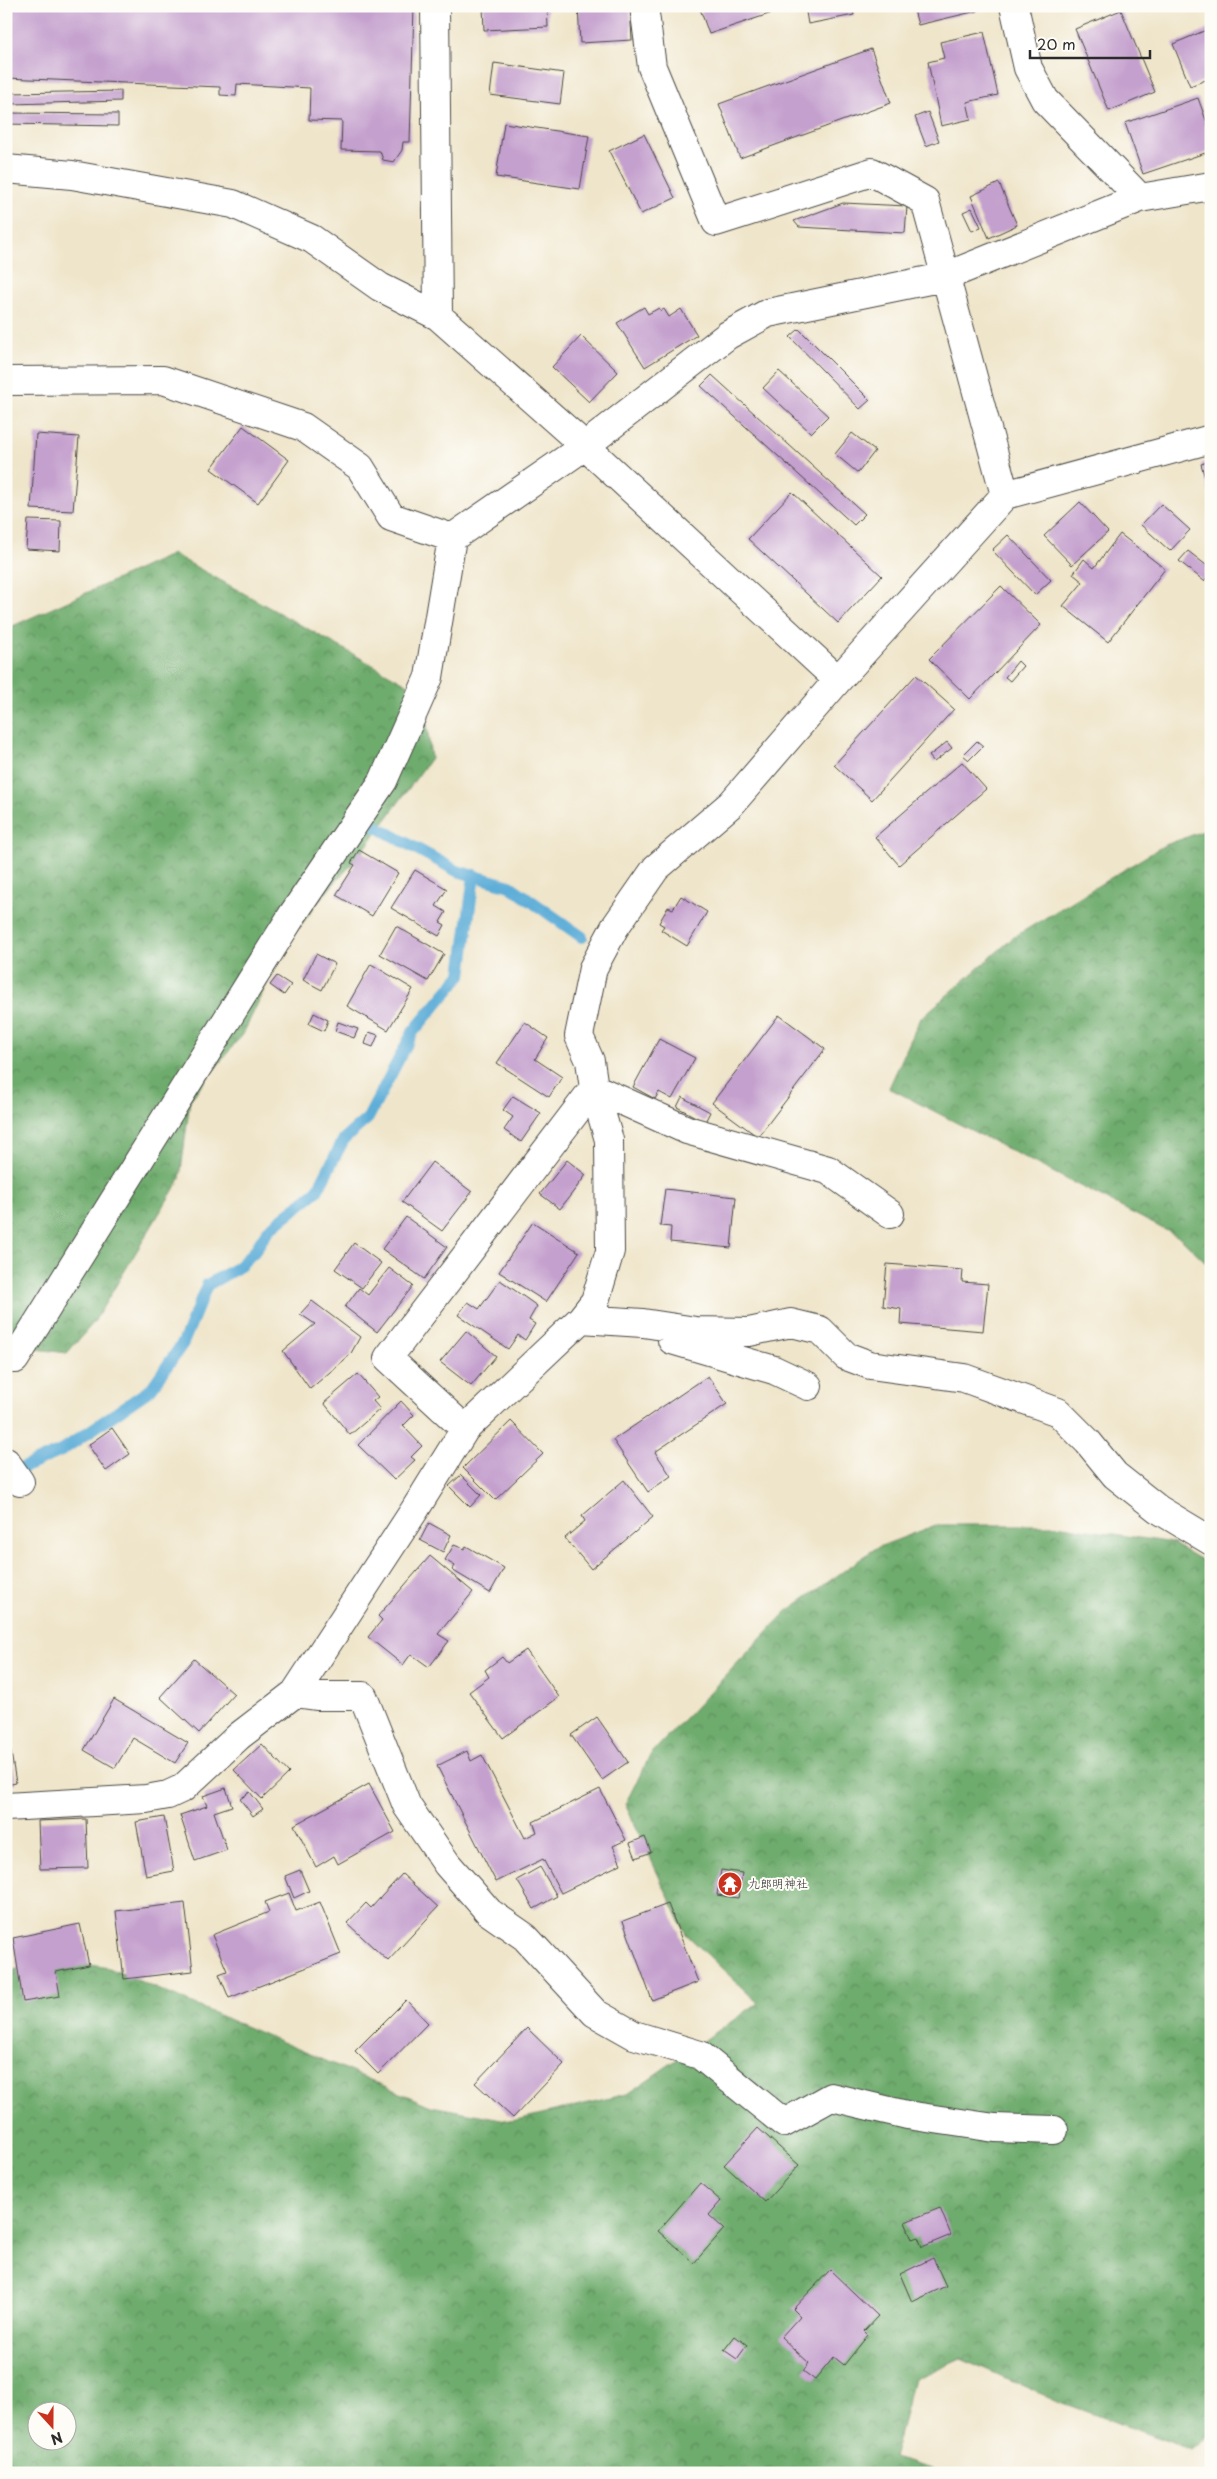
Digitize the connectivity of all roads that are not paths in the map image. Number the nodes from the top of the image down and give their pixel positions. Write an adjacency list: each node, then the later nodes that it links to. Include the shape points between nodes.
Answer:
1 (435, 6): 8 (street)
2 (644, 6): 7 (street, via 652,67 716,222 872,172 925,201)
3 (1014, 6): 6 (street, via 1028,68 1045,100)
4 (6, 169): 8 (street, via 72,175 233,204 312,238 380,287)
5 (1211, 186): 6 (street)
6 (1140, 198): 7 (street)
7 (944, 277): 11 (street, via 768,312 728,335); 12 (street)
8 (438, 316): 11 (street)
9 (6, 381): 13 (street, via 163,380 303,427 360,467 391,517)
10 (1211, 438): 12 (street)
11 (585, 446): 13 (street); 14 (street)
12 (1005, 495): 14 (street)
13 (452, 538): 19 (street, via 429,677 383,781 293,914 15,1359)
14 (838, 680): 15 (street, via 731,804 656,868 615,927 593,968 579,1036 590,1061)
15 (594, 1088): 16 (street, via 687,1130 828,1170); 17 (street, via 609,1140 610,1251 595,1301); 21 (street, via 388,1358)
16 (890, 1214)
17 (581, 1319): 18 (street); 21 (street)
18 (608, 1321): 20 (street, via 774,1370); 22 (street, via 696,1331 749,1332 791,1323 820,1330 846,1356 870,1365 974,1381 1058,1412 1115,1475 1158,1510)
19 (6, 1358)
20 (808, 1386)
21 (465, 1429): 23 (street)
22 (1211, 1541)
23 (295, 1693): 24 (street, via 239,1736 184,1788 168,1795); 25 (street, via 363,1696 407,1806 447,1864 489,1912 526,1937 595,2013 634,2035 700,2055 784,2122 831,2097 907,2114 995,2128)
24 (6, 1807)
25 (1054, 2130)

